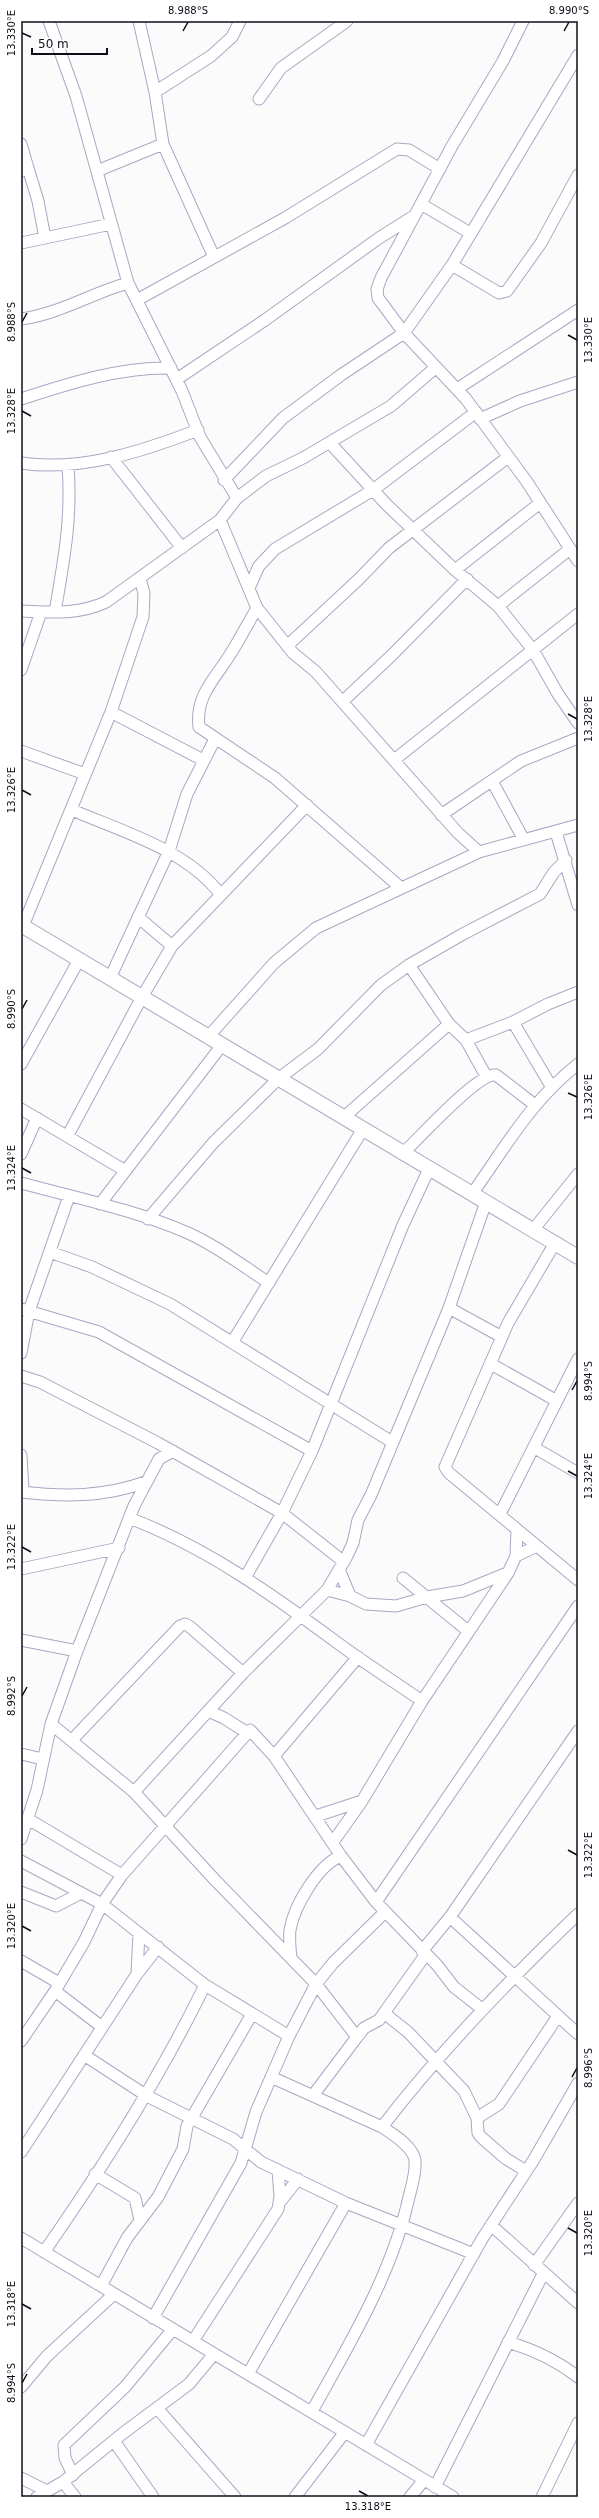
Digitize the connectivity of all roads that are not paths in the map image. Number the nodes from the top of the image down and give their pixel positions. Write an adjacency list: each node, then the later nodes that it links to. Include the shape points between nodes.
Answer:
1 (49, 21): 13 (street, via 76,96)
2 (139, 21): 7 (street)
3 (240, 21): 7 (street, via 232,37 211,56)
4 (348, 21): 8 (street, via 281,68)
5 (523, 21): 11 (street, via 503,61)
6 (578, 55): 18 (street)
7 (155, 92): 10 (street)
8 (260, 99)
9 (21, 144): 12 (street)
10 (163, 144): 13 (street); 21 (street)
11 (440, 169): 15 (street); 21 (street, via 409,150 397,149)
12 (24, 170): 19 (street, via 38,201)
13 (97, 171): 17 (street)
14 (578, 175): 22 (street, via 541,243 508,292 499,293)
15 (421, 204): 16 (street); 18 (street)
16 (414, 216): 27 (street, via 381,278 377,293); 30 (street)
17 (111, 224): 19 (street); 23 (street)
18 (470, 233): 22 (street)
19 (45, 238): 20 (street)
20 (21, 243)
21 (214, 257): 24 (street)
22 (452, 265): 27 (street)
23 (128, 283): 24 (street); 26 (street, via 46,314)
24 (137, 300): 28 (street)
25 (578, 310): 32 (street)
26 (21, 319)
27 (404, 333): 29 (street); 41 (street, via 283,418)
28 (172, 368): 30 (street); 33 (street, via 147,368 108,374)
29 (435, 368): 32 (street); 36 (street, via 391,406)
30 (177, 379): 35 (street)
31 (578, 382): 34 (street)
32 (457, 389): 34 (street)
33 (21, 399)
34 (478, 416): 38 (street); 42 (street)
35 (198, 430): 37 (street, via 158,445); 41 (street)
36 (330, 443): 42 (street); 43 (street, via 266,476)
37 (111, 457): 40 (street); 47 (street)
38 (508, 457): 44 (street); 46 (street)
39 (21, 463): 40 (street, via 42,466)
40 (68, 465): 58 (street, via 69,532)
41 (224, 480): 43 (street)
42 (373, 490): 46 (street); 53 (street, via 275,550 259,566)
43 (237, 498): 45 (street)
44 (540, 503): 48 (street); 50 (street)
45 (220, 520): 47 (street); 53 (street)
46 (413, 529): 50 (street); 60 (street, via 389,548)
47 (182, 548): 51 (street)
48 (570, 549): 49 (street); 54 (street)
49 (578, 561)
50 (455, 570): 52 (street)
51 (140, 579): 58 (street, via 93,608 70,613); 64 (street, via 144,593 143,617)
52 (467, 579): 54 (street); 63 (street)
53 (248, 588): 55 (street)
54 (498, 606): 61 (street)
55 (257, 608): 60 (street); 67 (street, via 230,654 203,692 197,716 198,727)
56 (21, 611): 57 (street)
57 (41, 612): 58 (street); 62 (street)
58 (55, 612)
59 (578, 614): 61 (street)
60 (287, 646): 63 (street)
61 (533, 650): 65 (street); 70 (street)
62 (21, 670)
63 (343, 701): 70 (street)
64 (111, 712): 69 (street); 71 (street)
65 (578, 723)
66 (578, 738): 72 (street, via 521,761)
67 (215, 739): 69 (street); 73 (street, via 250,760)
68 (21, 751): 71 (street)
69 (203, 760): 79 (street, via 187,794)
70 (394, 760): 75 (street)
71 (86, 774): 74 (street)
72 (492, 781): 75 (street); 78 (street)
73 (307, 805): 82 (street); 83 (street)
74 (72, 810): 79 (street); 86 (street)
75 (442, 814): 80 (street)
76 (578, 825): 77 (street)
77 (556, 832): 78 (street); 81 (street)
78 (524, 840): 80 (street)
79 (169, 851): 83 (street, via 212,883); 85 (street)
80 (479, 852): 82 (street)
81 (566, 860): 84 (street); 89 (street, via 554,872 540,894)
82 (401, 888): 95 (street, via 331,920 290,947)
83 (220, 894): 87 (street)
84 (578, 905)
85 (138, 917): 87 (street); 90 (street)
86 (22, 925): 88 (street)
87 (172, 946): 92 (street)
88 (79, 960): 90 (street); 98 (street)
89 (409, 965): 94 (street); 101 (street, via 381,985 318,1049)
90 (110, 978): 92 (street)
91 (578, 992): 93 (street)
92 (142, 997): 95 (street); 108 (street)
93 (513, 1022): 96 (street); 102 (street)
94 (449, 1024): 96 (street); 106 (street)
95 (208, 1037): 97 (street)
96 (466, 1040): 100 (street)
97 (222, 1045): 101 (street); 112 (street)
98 (21, 1064)
99 (578, 1064): 102 (street)
100 (486, 1076): 103 (street, via 496,1075); 110 (street, via 471,1086)
101 (278, 1079): 106 (street); 119 (street, via 212,1143)
102 (551, 1086): 103 (street)
103 (535, 1105): 115 (street)
104 (21, 1109): 105 (street)
105 (37, 1118): 108 (street); 109 (street)
106 (343, 1118): 107 (street)
107 (363, 1129): 110 (street); 124 (street)
108 (68, 1135): 112 (street)
109 (21, 1154)
110 (402, 1154): 111 (street)
111 (429, 1169): 115 (street); 134 (street, via 403,1225)
112 (124, 1170): 118 (street)
113 (578, 1174): 120 (street)
114 (21, 1183): 116 (street)
115 (472, 1194): 117 (street)
116 (69, 1196): 118 (street); 122 (street)
117 (486, 1202): 120 (street); 125 (street)
118 (100, 1204): 119 (street)
119 (148, 1219): 124 (street, via 188,1233)
120 (533, 1230): 121 (street)
121 (555, 1243): 123 (street); 127 (street)
122 (50, 1252): 126 (street); 128 (street, via 137,1287)
123 (578, 1256)
124 (269, 1283): 128 (street)
125 (449, 1308): 127 (street); 135 (street)
126 (25, 1310): 129 (street); 138 (street, via 99,1332)
127 (502, 1337): 131 (street)
128 (234, 1341): 134 (street)
129 (21, 1353)
130 (578, 1359): 133 (street)
131 (491, 1364): 133 (street); 146 (street, via 445,1467)
132 (21, 1376): 136 (street, via 40,1382)
133 (557, 1401): 137 (street)
134 (331, 1406): 135 (street); 138 (street)
135 (392, 1442): 152 (street, via 358,1520 353,1543)
136 (158, 1443): 139 (street); 141 (street)
137 (535, 1448): 142 (street); 146 (street)
138 (312, 1451): 145 (street)
139 (173, 1452): 141 (street); 145 (street)
140 (21, 1455): 144 (street)
141 (159, 1459): 143 (street)
142 (578, 1473)
143 (146, 1482): 144 (street, via 103,1494); 147 (street)
144 (22, 1492)
145 (282, 1513): 152 (street); 155 (street)
146 (500, 1514): 148 (street)
147 (129, 1518): 150 (street); 155 (street, via 198,1551)
148 (517, 1530): 149 (street); 151 (street)
149 (537, 1546): 151 (street); 157 (street)
150 (118, 1548): 153 (street); 165 (street)
151 (516, 1556): 154 (street)
152 (342, 1566): 158 (street); 159 (street)
153 (21, 1569)
154 (508, 1573): 160 (street, via 463,1591); 163 (street)
155 (245, 1578): 162 (street)
156 (403, 1578): 160 (street)
157 (578, 1580)
158 (327, 1590): 159 (street); 162 (street)
159 (350, 1596): 160 (street, via 366,1604 378,1606 396,1606)
160 (427, 1597): 163 (street)
161 (578, 1606): 189 (street)
162 (301, 1614): 166 (street); 167 (street)
163 (468, 1631): 168 (street)
164 (21, 1640): 165 (street)
165 (77, 1651): 170 (street)
166 (358, 1657): 168 (street); 175 (street)
167 (243, 1673): 169 (street); 173 (street, via 185,1624 180,1626)
168 (422, 1701): 178 (street)
169 (208, 1711): 171 (street); 177 (street)
170 (51, 1724): 173 (street); 176 (street)
171 (246, 1732): 175 (street, via 254,1732); 181 (street, via 194,1795)
172 (577, 1736): 193 (street)
173 (72, 1740): 177 (street)
174 (21, 1754): 176 (street)
175 (274, 1756): 179 (street)
176 (43, 1759): 180 (street)
177 (134, 1792): 181 (street)
178 (362, 1801): 179 (street); 183 (street)
179 (316, 1816): 183 (street)
180 (28, 1819): 182 (street); 186 (street)
181 (164, 1825): 186 (street); 199 (street)
182 (21, 1839)
183 (333, 1842): 184 (street)
184 (341, 1856): 189 (street); 199 (street, via 326,1866 301,1902 290,1929)
185 (21, 1861): 188 (street)
186 (122, 1875): 190 (street)
187 (21, 1892): 188 (street, via 56,1906)
188 (81, 1893): 190 (street)
189 (376, 1902): 191 (street)
190 (102, 1904): 196 (street); 205 (street, via 84,1942)
191 (386, 1912): 198 (street); 203 (street, via 333,1963)
192 (578, 1914): 194 (street)
193 (450, 1917): 198 (street); 202 (street)
194 (568, 1923): 195 (street); 202 (street)
195 (578, 1930)
196 (139, 1933): 197 (street); 201 (street)
197 (158, 1948): 201 (street); 204 (street)
198 (424, 1952): 206 (street, via 454,1987); 207 (street)
199 (291, 1958): 203 (street)
200 (21, 1961): 205 (street)
201 (137, 1974): 210 (street)
202 (515, 1977): 206 (street); 209 (street)
203 (316, 1984): 212 (street); 213 (street)
204 (206, 1985): 208 (street); 220 (street, via 174,2050)
205 (57, 1987): 210 (street); 214 (street)
206 (482, 2009): 216 (street)
207 (384, 2013): 213 (street, via 379,2020 364,2028); 216 (street, via 408,2032)
208 (252, 2014): 212 (street); 222 (street)
209 (558, 2016): 211 (street); 221 (street, via 499,2104)
210 (102, 2027): 215 (street)
211 (578, 2034)
212 (289, 2036): 217 (street)
213 (357, 2037): 219 (street)
214 (21, 2040)
215 (84, 2055): 220 (street); 227 (street)
216 (435, 2062): 221 (street, via 464,2091); 223 (street)
217 (271, 2077): 219 (street); 224 (street)
218 (578, 2083): 231 (street)
219 (314, 2094): 223 (street)
220 (147, 2096): 222 (street); 232 (street)
221 (477, 2118): 231 (street, via 478,2133 481,2137 505,2158)
222 (191, 2119): 225 (street); 237 (street, via 187,2126 183,2149 158,2197)
223 (382, 2127): 238 (street, via 395,2135 415,2160 414,2177)
224 (248, 2132): 225 (street); 226 (street)
225 (233, 2139): 226 (street)
226 (246, 2147): 228 (street); 229 (street)
227 (21, 2152)
228 (262, 2162): 229 (street); 230 (street)
229 (241, 2163): 248 (street)
230 (278, 2170): 233 (street); 234 (street)
231 (526, 2171): 239 (street)
232 (95, 2174): 237 (street, via 135,2198); 241 (street)
233 (298, 2179): 234 (street); 235 (street)
234 (280, 2202): 250 (street, via 245,2263)
235 (346, 2203): 238 (street); 253 (street)
236 (578, 2204): 243 (street)
237 (140, 2220): 245 (street, via 126,2238)
238 (403, 2225): 242 (street); 257 (street, via 360,2325)
239 (491, 2225): 242 (street); 243 (street)
240 (21, 2238): 241 (street)
241 (44, 2252): 245 (street)
242 (474, 2254): 261 (street)
243 (534, 2265): 244 (street)
244 (543, 2274): 247 (street); 251 (street)
245 (101, 2286): 246 (street)
246 (114, 2294): 248 (street); 255 (street, via 47,2356)
247 (578, 2304)
248 (152, 2318): 249 (street)
249 (173, 2329): 250 (street); 262 (street, via 125,2387 64,2445 65,2458)
250 (193, 2341): 252 (street)
251 (508, 2342): 254 (street, via 532,2349 557,2361); 266 (street)
252 (214, 2354): 253 (street); 256 (street, via 189,2384)
253 (248, 2374): 257 (street)
254 (578, 2377)
255 (21, 2387)
256 (157, 2408): 260 (street); 270 (street)
257 (312, 2411): 259 (street)
258 (578, 2423): 274 (street)
259 (345, 2432): 261 (street); 271 (street)
260 (114, 2441): 262 (street); 269 (street)
261 (366, 2445): 264 (street)
262 (72, 2475): 265 (street)
263 (21, 2478): 267 (street)
264 (424, 2480): 266 (street); 272 (street)
265 (63, 2482): 267 (street); 268 (street)
266 (436, 2487): 273 (street)
267 (42, 2494)
268 (75, 2497)
269 (153, 2497)
270 (235, 2497)
271 (295, 2497)
272 (410, 2497)
273 (453, 2497)
274 (542, 2497)

